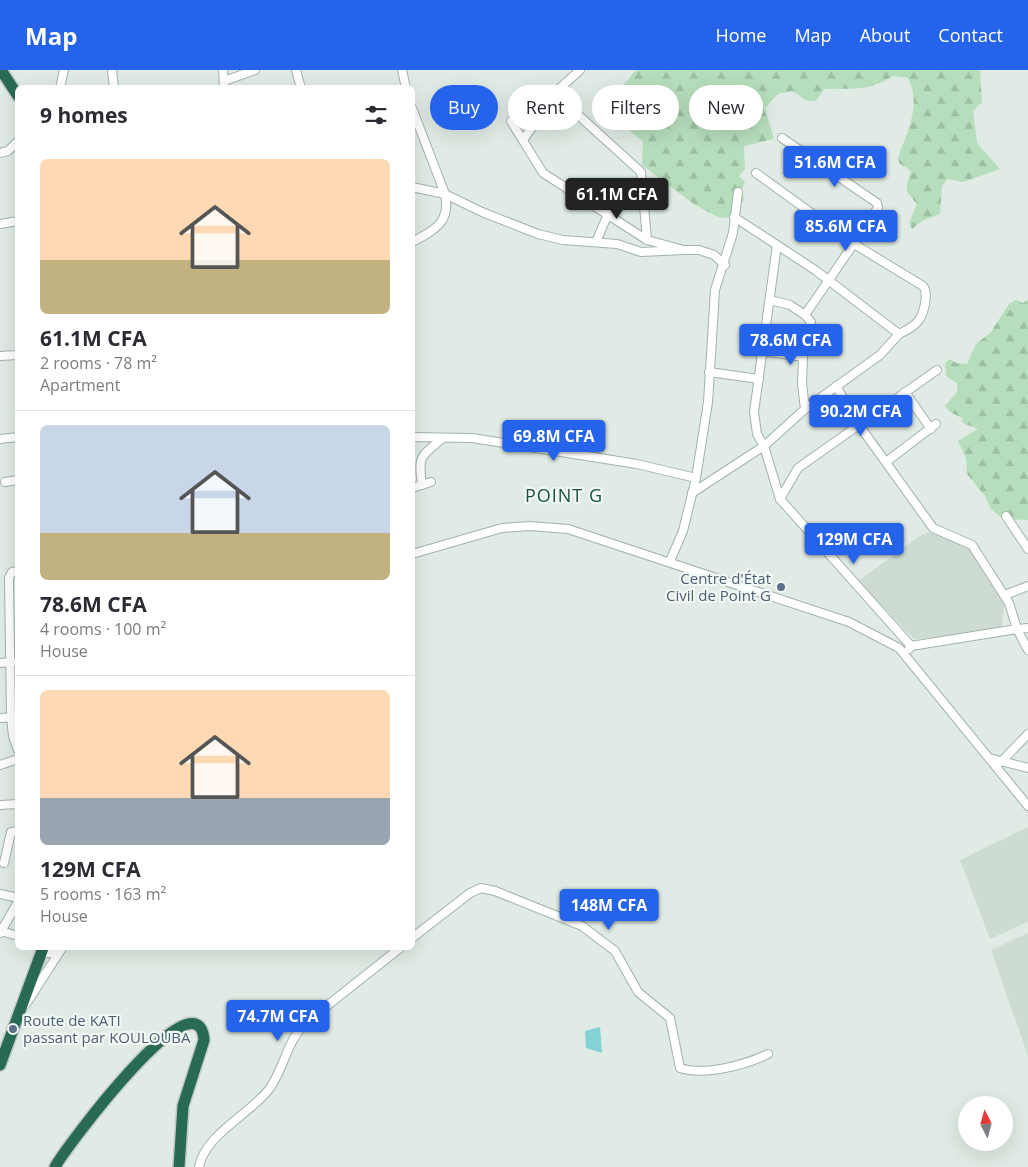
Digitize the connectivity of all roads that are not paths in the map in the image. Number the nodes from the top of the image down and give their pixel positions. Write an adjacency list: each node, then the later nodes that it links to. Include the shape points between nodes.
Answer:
1 (1, 70): 15 (highway)
2 (64, 70): 10 (street)
3 (112, 70): 11 (street)
4 (223, 70): 9 (street)
5 (255, 70): 9 (street)
6 (296, 70): 12 (street)
7 (402, 70): 13 (street)
8 (580, 70): 14 (street)
9 (224, 84)
10 (61, 85)
11 (114, 85)
12 (300, 85)
13 (405, 85)
14 (563, 85)
15 (15, 91)
16 (582, 118): 33 (street, via 641,172)
17 (416, 128): 28 (street)
18 (517, 130): 21 (street)
19 (530, 130): 21 (street)
20 (782, 138): 36 (street, via 877,203 878,208)
21 (523, 140): 29 (street, via 543,173)
22 (15, 144): 23 (street, via 8,151)
23 (0, 152)
24 (756, 172): 36 (street)
25 (415, 188): 28 (street)
26 (622, 190): 29 (street)
27 (738, 192): 30 (street)
28 (446, 194): 34 (street, via 448,207 444,220 429,234); 35 (street, via 538,234 563,240)
29 (608, 214): 33 (street); 35 (street)
30 (734, 217): 37 (street); 39 (street)
31 (15, 222): 32 (street)
32 (0, 224)
33 (647, 240): 38 (street)
34 (415, 241)
35 (596, 242): 38 (street, via 617,244 641,252)
36 (854, 244): 40 (street); 43 (street, via 926,290 920,319)
37 (777, 245): 40 (street); 41 (street)
38 (684, 250): 39 (street, via 706,252)
39 (725, 265): 49 (street, via 715,290)
40 (829, 280): 42 (street); 43 (street)
41 (770, 300): 42 (street, via 790,305); 44 (street)
42 (805, 315): 47 (street, via 811,326)
43 (899, 334): 51 (street, via 880,355)
44 (762, 351): 47 (street); 50 (street)
45 (15, 355): 46 (street)
46 (0, 356)
47 (803, 357): 53 (street)
48 (937, 370): 52 (street)
49 (710, 372): 50 (street); 61 (street)
50 (759, 379): 59 (street, via 754,412 757,434)
51 (836, 386): 53 (street); 54 (street)
52 (905, 392): 54 (street); 60 (street, via 933,426)
53 (805, 409): 59 (street)
54 (859, 425): 60 (street); 68 (street, via 798,468)
55 (15, 437): 58 (street)
56 (415, 438): 57 (street)
57 (443, 438): 61 (street, via 472,438 544,449 637,464); 65 (street, via 422,455)
58 (0, 439)
59 (764, 446): 67 (street); 68 (street)
60 (886, 462): 75 (street, via 933,528 972,545)
61 (696, 478): 67 (street)
62 (15, 480): 63 (street)
63 (5, 482)
64 (431, 482): 65 (street)
65 (422, 485): 66 (street)
66 (415, 487)
67 (692, 493): 72 (street, via 683,531)
68 (780, 499): 79 (street)
69 (1006, 516): 70 (street)
70 (1028, 549)
71 (415, 553): 72 (street, via 502,528 530,526 568,529)
72 (670, 561): 81 (street, via 848,622 884,639)
73 (15, 572): 78 (street, via 9,578)
74 (1028, 586): 75 (street)
75 (1005, 595): 77 (street)
76 (1028, 628): 77 (street)
77 (1017, 629): 79 (street); 80 (street)
78 (14, 641): 83 (street)
79 (911, 646): 81 (street)
80 (1028, 650)
81 (904, 655): 88 (street)
82 (0, 662): 83 (street)
83 (12, 662): 84 (street)
84 (14, 717): 85 (street); 87 (street)
85 (0, 718)
86 (1028, 734): 90 (street)
87 (15, 742)
88 (988, 758): 90 (street); 95 (street)
89 (15, 760): 91 (street)
90 (1001, 762): 92 (street)
91 (0, 765)
92 (1028, 768)
93 (15, 804): 94 (street)
94 (0, 805)
95 (1028, 806)
96 (15, 831): 97 (street, via 11,832)
97 (4, 863)
98 (0, 894): 99 (street)
99 (15, 899)
100 (15, 906): 101 (street)
101 (1, 932): 102 (street)
102 (15, 935)
103 (415, 936): 109 (street, via 470,892 481,888 495,891 582,926 615,951 638,992 670,1018 680,1068 693,1072 750,1062)
104 (42, 950): 105 (street, via 50,953); 108 (highway)
105 (56, 950)
106 (59, 950): 108 (street)
107 (397, 950): 113 (street, via 304,1024 293,1036 269,1088 208,1146)
108 (20, 1012): 110 (highway)
109 (768, 1054)
110 (0, 1065)
111 (55, 1167): 112 (highway, via 81,1127 145,1054 177,1029 194,1025 201,1030 204,1040 183,1106)
112 (179, 1167)
113 (198, 1167)

